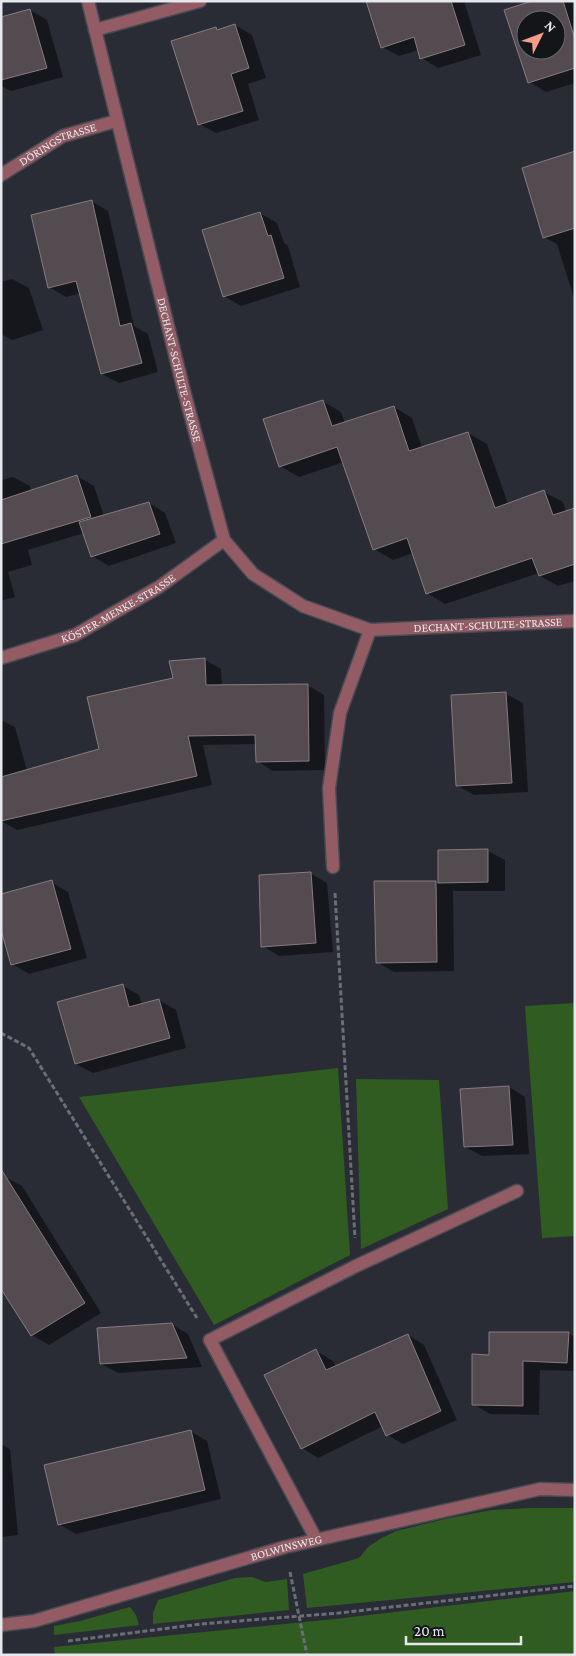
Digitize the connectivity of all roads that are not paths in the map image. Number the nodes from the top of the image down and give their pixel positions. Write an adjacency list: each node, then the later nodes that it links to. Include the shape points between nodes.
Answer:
1 (88, 1): 3 (street, DECHANT-SCHULTE-STRASSE)
2 (200, 1): 3 (street)
3 (95, 30): 4 (street, DECHANT-SCHULTE-STRASSE)
4 (116, 121): 5 (street, DÖRINGSTRASSE, via 64,136); 6 (street, DECHANT-SCHULTE-STRASSE)
5 (1, 175)
6 (224, 540): 8 (street, DECHANT-SCHULTE-STRASSE, via 253,574 303,606); 9 (street, KÖSTER-MENKE-STRASSE, via 159,587 75,635)
7 (575, 621): 8 (street, DECHANT-SCHULTE-STRASSE)
8 (370, 630): 10 (street, via 340,713 329,788)
9 (1, 658)
10 (333, 867)
11 (517, 1192): 13 (street, via 356,1266 210,1340)
12 (575, 1490): 13 (street, BOLWINSWEG, via 540,1489)
13 (316, 1540): 14 (street, BOLWINSWEG, via 285,1546 34,1621)
14 (1, 1625)

